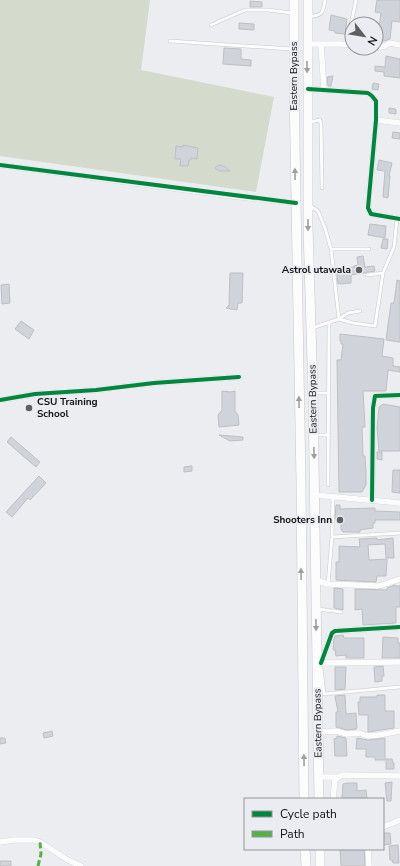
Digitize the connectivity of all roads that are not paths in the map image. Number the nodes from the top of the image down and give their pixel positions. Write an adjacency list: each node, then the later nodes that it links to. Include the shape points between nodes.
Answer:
1 (294, 0): 5 (main road, Eastern Bypass)
2 (308, 0): 6 (main road, Eastern Bypass)
3 (325, 0): 6 (lane, via 322,13 318,16)
4 (356, 0): 7 (lane)
5 (294, 13): 6 (main road); 8 (lane, via 245,10); 15 (main road, Eastern Bypass)
6 (308, 15): 10 (main road, Eastern Bypass)
7 (354, 16)
8 (211, 25)
9 (170, 41): 15 (lane)
10 (307, 44): 11 (street); 16 (main road, Eastern Bypass, one-way to 16)
11 (321, 44): 12 (street); 17 (street)
12 (344, 45)
13 (400, 45): 14 (street, via 390,43)
14 (384, 46)
15 (294, 49): 23 (main road, Eastern Bypass, one-way to 15)
16 (308, 89): 17 (street); 19 (main road, Eastern Bypass)
17 (324, 90): 18 (street, via 368,93 376,101)
18 (376, 120): 20 (street); 25 (street, via 368,208 371,214)
19 (308, 122): 22 (lane, via 320,120 321,124); 24 (main road, Eastern Bypass)
20 (400, 123)
21 (0, 166): 23 (street)
22 (322, 188)
23 (296, 203): 62 (main road, Eastern Bypass, one-way to 23)
24 (308, 205): 26 (lane, via 318,211); 33 (main road, Eastern Bypass, one-way to 33)
25 (399, 219): 28 (lane, via 394,248)
26 (330, 249): 27 (lane); 31 (lane)
27 (368, 249)
28 (383, 274): 29 (lane); 31 (lane, via 375,326)
29 (367, 275)
30 (360, 310): 31 (lane)
31 (339, 319): 32 (lane)
32 (329, 322): 33 (lane); 35 (lane)
33 (311, 328): 36 (main road, Eastern Bypass)
34 (239, 376): 38 (street, via 35,394)
35 (329, 393): 36 (lane); 40 (lane)
36 (313, 394): 39 (main road, Eastern Bypass)
37 (400, 395): 44 (street, via 375,396)
38 (0, 400)
39 (314, 435): 40 (lane); 42 (main road, Eastern Bypass, one-way to 42)
40 (329, 435): 41 (lane)
41 (328, 485)
42 (315, 495): 43 (street); 49 (main road, Eastern Bypass)
43 (333, 497): 44 (street); 47 (lane)
44 (372, 500): 45 (street)
45 (400, 503)
46 (400, 533): 47 (lane)
47 (332, 537): 50 (lane)
48 (400, 579): 50 (street, via 379,586)
49 (315, 580): 50 (street); 51 (main road, Eastern Bypass)
50 (328, 584)
51 (316, 609): 52 (lane); 54 (main road, Eastern Bypass, one-way to 54)
52 (342, 612)
53 (400, 627): 54 (street, via 335,630)
54 (319, 660): 55 (street); 56 (lane, via 324,694); 58 (main road, Eastern Bypass)
55 (400, 662)
56 (400, 687)
57 (400, 731): 58 (street, via 368,736 336,731)
58 (318, 732): 60 (main road, Eastern Bypass)
59 (400, 776): 61 (street)
60 (318, 777): 61 (street); 63 (main road, Eastern Bypass)
61 (338, 777): 64 (street, via 334,784)
62 (304, 798)
63 (319, 798)
64 (333, 798)
65 (400, 820): 66 (street)
66 (384, 827)
67 (0, 842): 71 (street, via 34,840)
68 (305, 850): 72 (main road)
69 (320, 850): 73 (main road)
70 (368, 850): 74 (street)
71 (81, 866)
72 (306, 866)
73 (320, 866)
74 (369, 866)

